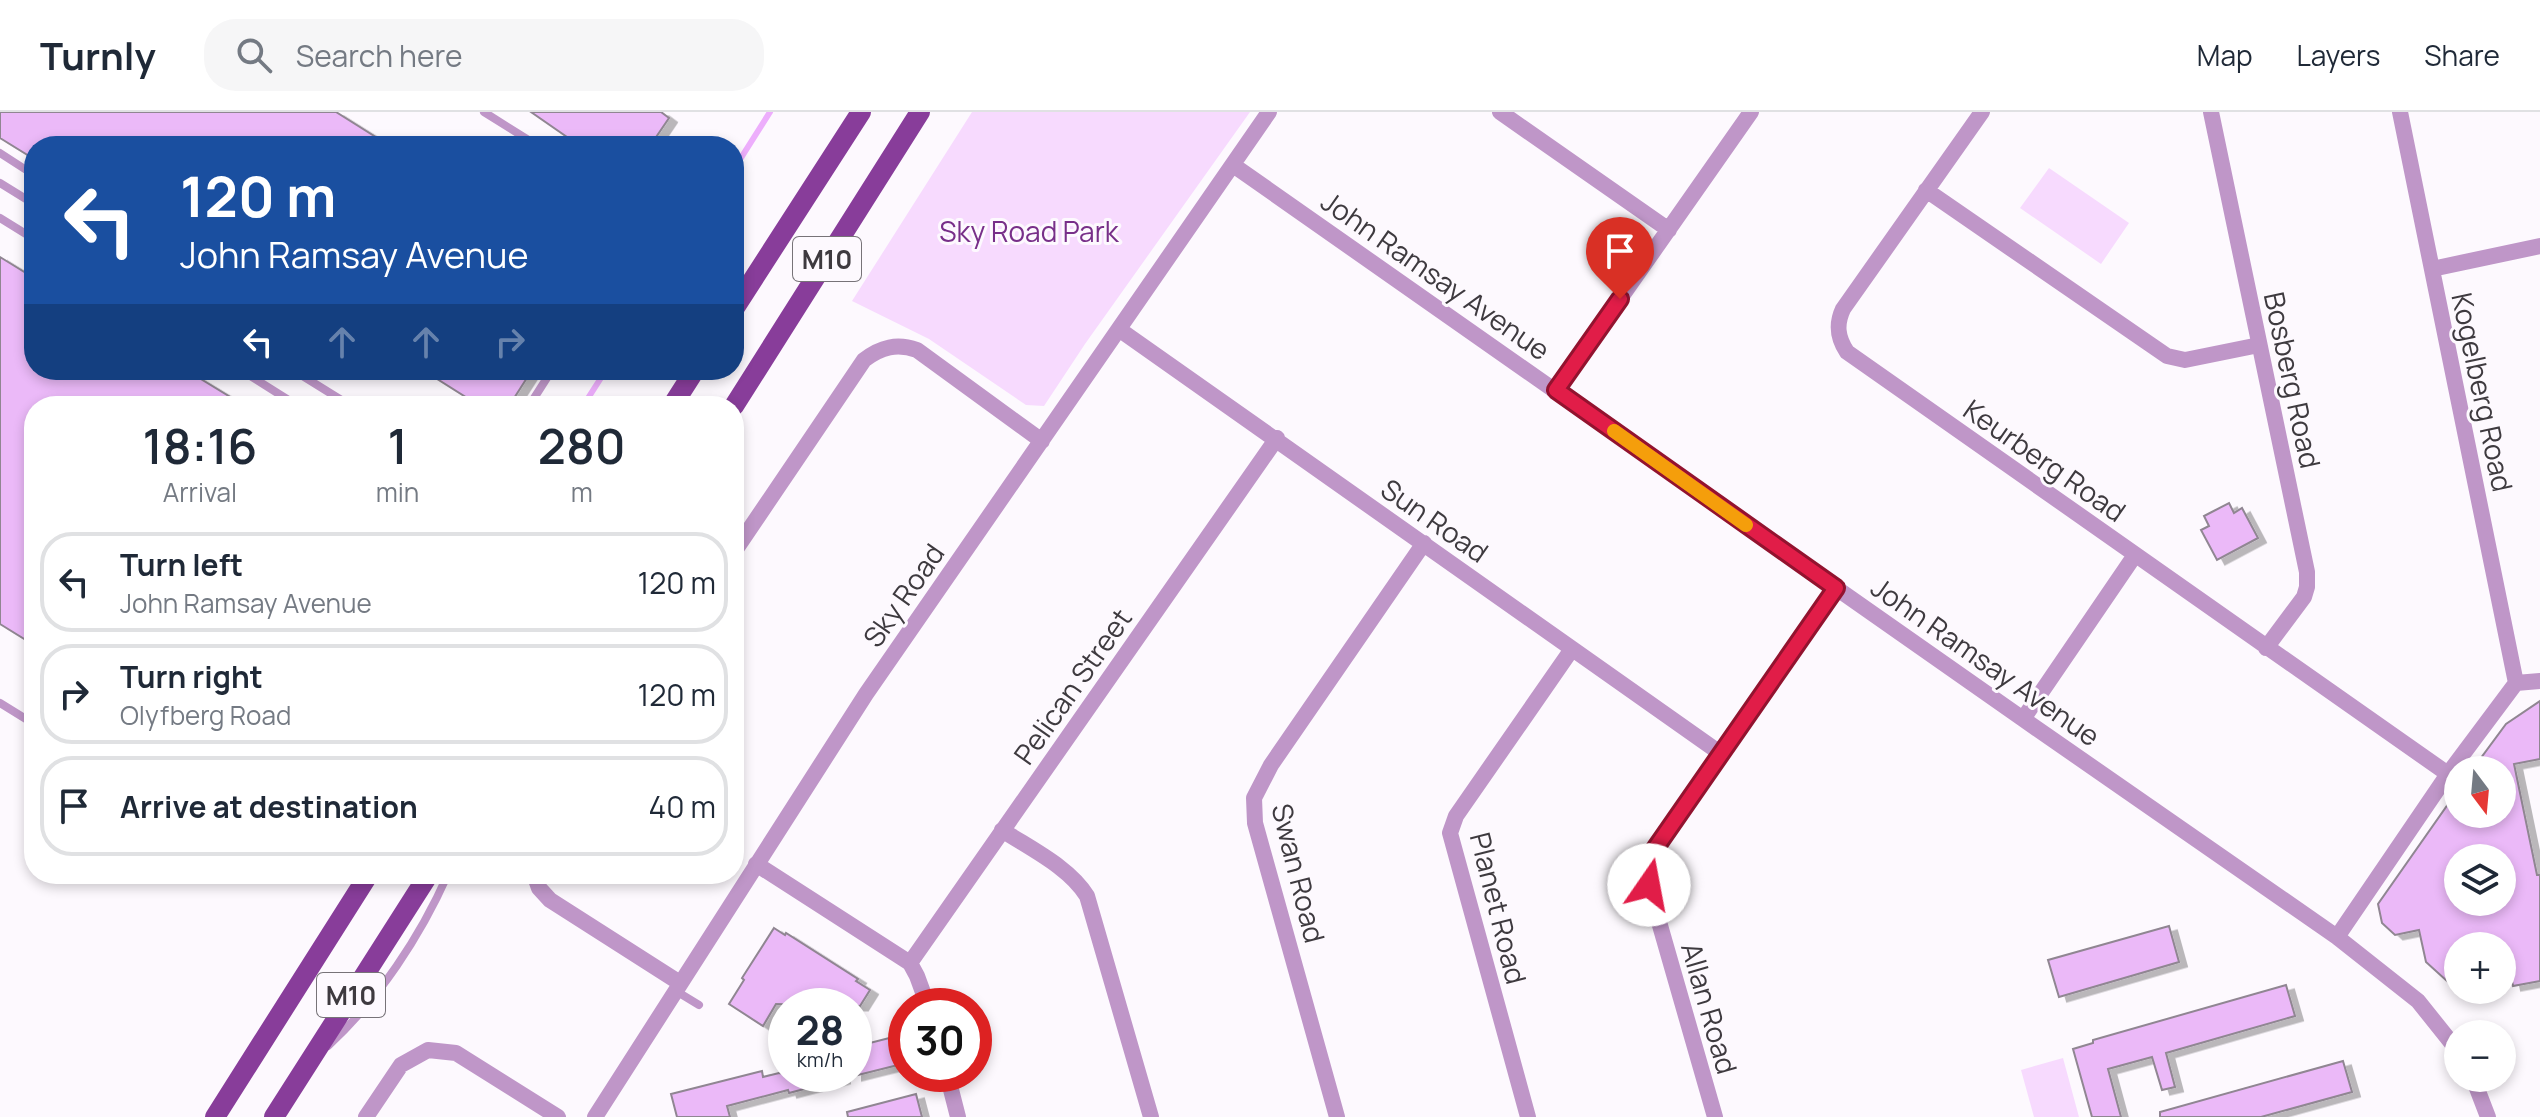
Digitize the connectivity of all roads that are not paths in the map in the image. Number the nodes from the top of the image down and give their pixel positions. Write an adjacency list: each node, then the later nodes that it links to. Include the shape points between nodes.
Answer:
1 (484, 112): 10 (lane)
2 (861, 112): 22 (main road, M10)
3 (920, 112): 30 (main road, M10)
4 (1269, 112): 12 (street, Sky Road)
5 (1500, 112): 18 (street)
6 (1751, 112): 18 (street)
7 (1982, 112): 15 (street, Keurberg Road)
8 (2211, 112): 24 (street, Bosberg Road)
9 (2400, 112): 21 (street, Kogelberg Road)
10 (522, 136)
11 (0, 153): 13 (lane)
12 (1233, 165): 23 (street, Sky Road); 27 (street, John Ramsay Avenue)
13 (24, 169)
14 (0, 183): 16 (lane)
15 (1926, 190): 24 (street, via 2167,356 2185,360); 35 (street, Keurberg Road, via 1843,309 1838,327 1842,344 1853,358)
16 (24, 198)
17 (0, 218): 19 (lane)
18 (1669, 230): 27 (street)
19 (24, 233)
20 (2540, 246): 21 (street)
21 (2432, 269): 40 (street, Kogelberg Road)
22 (744, 293)
23 (1120, 330): 31 (street, Sun Road); 32 (street, Sky Road)
24 (2259, 345): 37 (street, Bosberg Road, via 2307,572 2304,597)
25 (257, 380): 28 (lane)
26 (309, 380): 29 (lane)
27 (1556, 390): 36 (street, John Ramsay Avenue)
28 (282, 396)
29 (335, 396)
30 (740, 396)
31 (1277, 438): 34 (street, Sun Road); 48 (street, Pelican Street)
32 (1042, 441): 33 (street, via 917,350 881,349 864,360); 49 (street, Sky Road, via 866,694)
33 (744, 537)
34 (1424, 543): 38 (street, Sun Road); 72 (street, Swan Road, via 1271,765 1254,798 1255,823)
35 (2135, 555): 37 (street, Keurberg Road); 43 (street)
36 (1836, 588): 43 (street, John Ramsay Avenue); 44 (street, Allan Road)
37 (2266, 648): 46 (street, Keurberg Road)
38 (1572, 649): 44 (street, Sun Road); 73 (street, Planet Road, via 1456,816 1450,833)
39 (2540, 681): 40 (street)
40 (2516, 683): 45 (street)
41 (0, 703): 42 (lane)
42 (24, 718)
43 (2023, 719): 56 (street, John Ramsay Avenue)
44 (1720, 753): 74 (street, Allan Road, via 1650,856 1647,870)
45 (2461, 756)
46 (2444, 771)
47 (2444, 780): 56 (street)
48 (1002, 830): 57 (street, Pelican Street); 71 (street, via 1069,875 1087,896)
49 (756, 864): 50 (street, Sky Road); 57 (street)
50 (744, 883)
51 (363, 884): 65 (main road, M10)
52 (423, 884): 62 (main road, M10)
53 (443, 884): 62 (lane, via 388,977 346,1030)
54 (538, 884): 58 (street, via 550,900)
55 (743, 884): 58 (street, Sky Road)
56 (2337, 937): 61 (street, John Ramsay Avenue, via 2418,1001)
57 (910, 963): 59 (street)
58 (678, 987): 60 (lane); 69 (street, Sky Road)
59 (921, 988)
60 (699, 1005)
61 (2444, 1034)
62 (306, 1066): 66 (main road, M10)
63 (952, 1092): 70 (street)
64 (2478, 1092): 75 (street)
65 (215, 1117)
66 (274, 1117)
67 (366, 1117): 68 (street, via 401,1065 428,1050 456,1053)
68 (558, 1117)
69 (595, 1117)
70 (958, 1117)
71 (1151, 1117)
72 (1337, 1117)
73 (1528, 1117)
74 (1715, 1117)
75 (2488, 1117)

